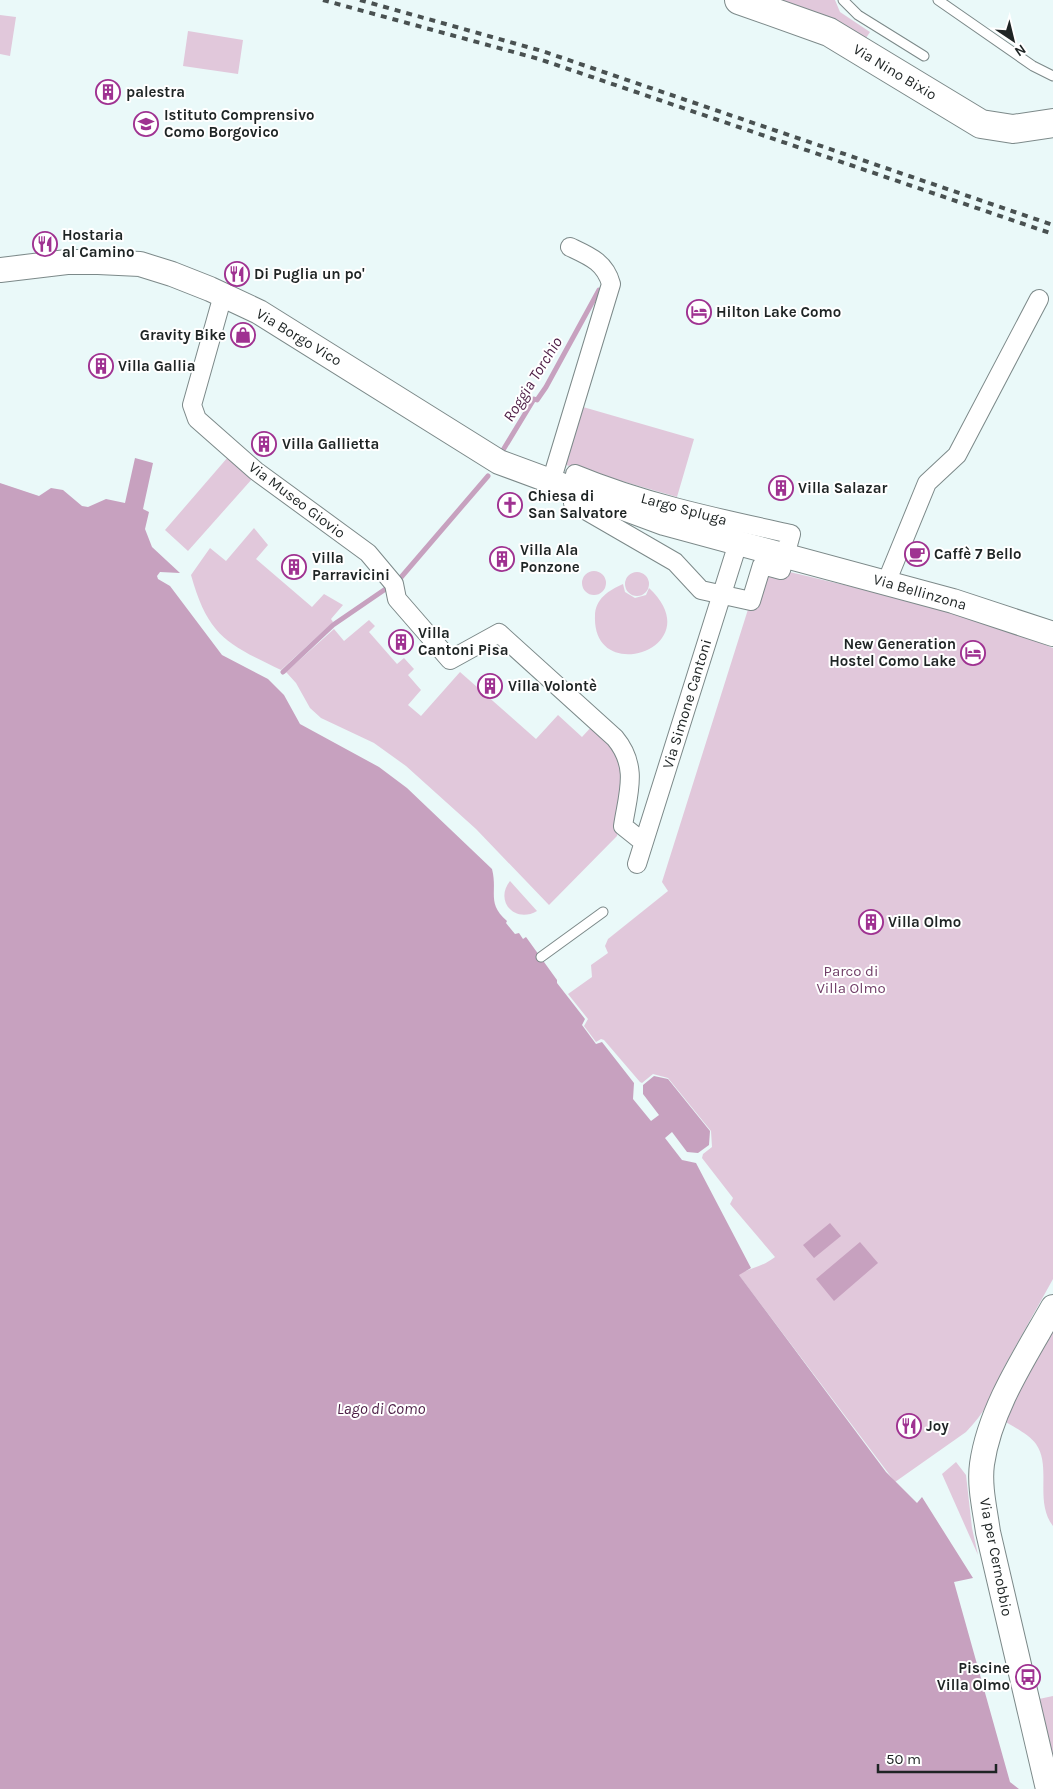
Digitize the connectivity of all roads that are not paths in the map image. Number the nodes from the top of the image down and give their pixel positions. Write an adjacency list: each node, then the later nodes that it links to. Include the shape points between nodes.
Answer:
1 (739, 0): 6 (main road, Via Nino Bixio, via 829,32 981,124 1013,129)
2 (843, 0): 4 (lane, via 858,15)
3 (938, 0): 5 (lane, via 1033,66)
4 (924, 56)
5 (1053, 76)
6 (1053, 124)
7 (570, 247): 11 (street, via 600,263 608,272 611,284)
8 (0, 270): 9 (main road, Via Borgo Vico, via 67,262 130,263 172,274)
9 (222, 295): 11 (main road, Via Borgo Vico, via 259,312 499,462); 18 (street, Via Museo Giovio, via 192,405 197,419 256,471 368,553 394,584 397,599 450,660 499,632 616,738 628,756 630,766 623,826)
10 (1039, 299): 15 (street, via 957,455 927,483)
11 (551, 482): 12 (main road, Via Borgo Vico)
12 (574, 491): 13 (main road, Largo Spluga, via 664,523); 14 (street, Largo Spluga, via 576,474 634,496 791,534); 16 (street, via 573,503 675,562 701,590)
13 (738, 543): 14 (main road, Largo Spluga); 16 (street, Via Simone Cantoni)
14 (785, 555): 15 (main road, Via Bellinzona); 16 (street, via 781,570 762,565 751,601)
15 (886, 583): 17 (main road, Via Bellinzona)
16 (721, 594): 18 (street, Via Simone Cantoni)
17 (1053, 634)
18 (643, 842): 19 (street, Via Simone Cantoni)
19 (636, 864)
20 (603, 912): 21 (lane)
21 (541, 957)
22 (1053, 1307): 23 (main road, Via per Cernobbio, via 1009,1384 982,1464 988,1532)
23 (1048, 1789)

